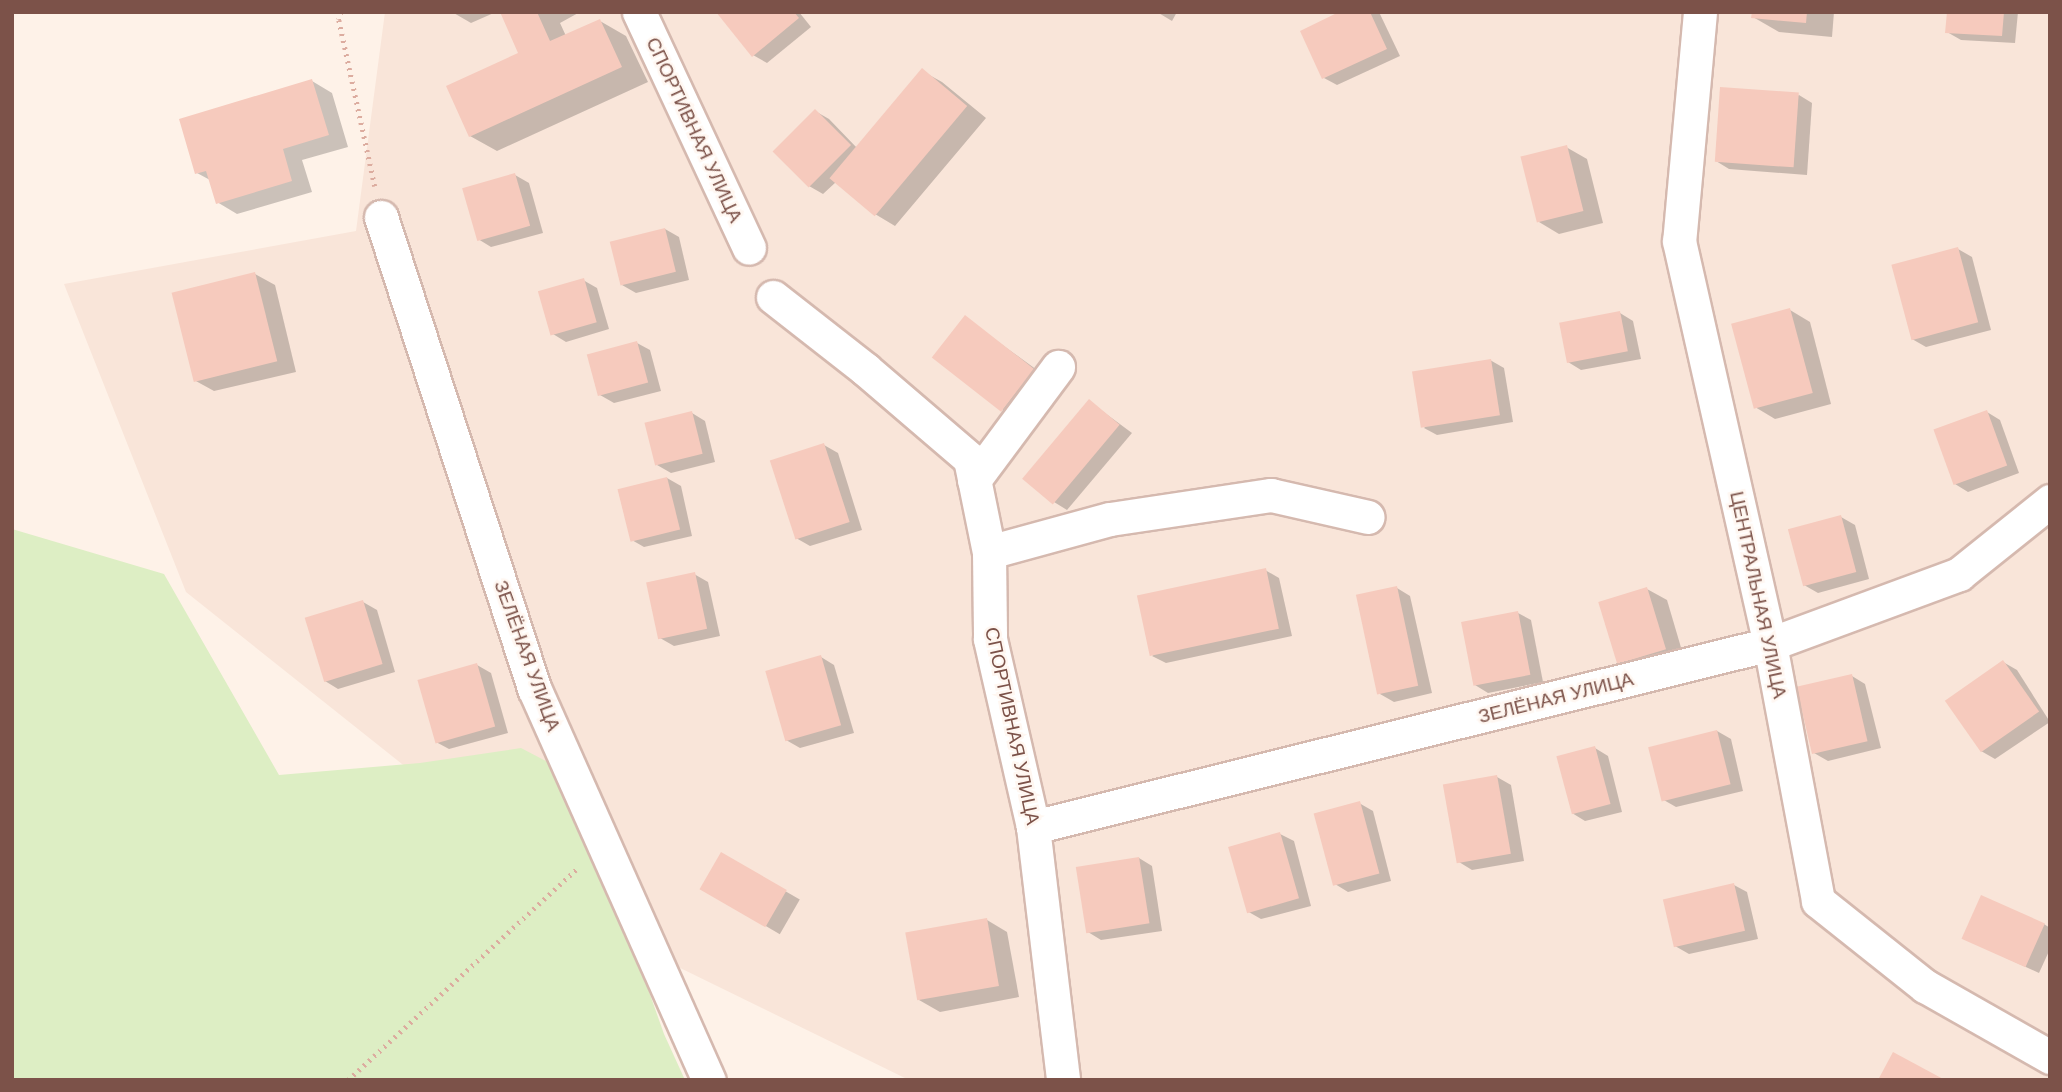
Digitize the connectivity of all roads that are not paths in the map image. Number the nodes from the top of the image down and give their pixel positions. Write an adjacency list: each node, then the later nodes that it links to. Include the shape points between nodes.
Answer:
1 (639, 12): 4 (street, СПОРТИВНАЯ УЛИЦА)
2 (1700, 12): 11 (street, ЦЕНТРАЛЬНАЯ УЛИЦА, via 1679,241)
3 (381, 217): 14 (street, ЗЕЛЁНАЯ УЛИЦА, via 535,690)
4 (749, 248)
5 (773, 297): 7 (street, СПОРТИВНАЯ УЛИЦА, via 970,459)
6 (1058, 367): 7 (street)
7 (974, 480): 10 (street, СПОРТИВНАЯ УЛИЦА)
8 (2050, 501): 11 (street, ЗЕЛЁНАЯ УЛИЦА, via 1959,574)
9 (1368, 517): 10 (street, via 1271,495 1110,519)
10 (989, 552): 12 (street, СПОРТИВНАЯ УЛИЦА, via 990,639)
11 (1770, 644): 12 (street, ЗЕЛЁНАЯ УЛИЦА); 13 (street, ЦЕНТРАЛЬНАЯ УЛИЦА, via 1818,901 1925,986)
12 (1033, 827): 15 (street, СПОРТИВНАЯ УЛИЦА)
13 (2050, 1057)
14 (709, 1080)
15 (1063, 1080)

